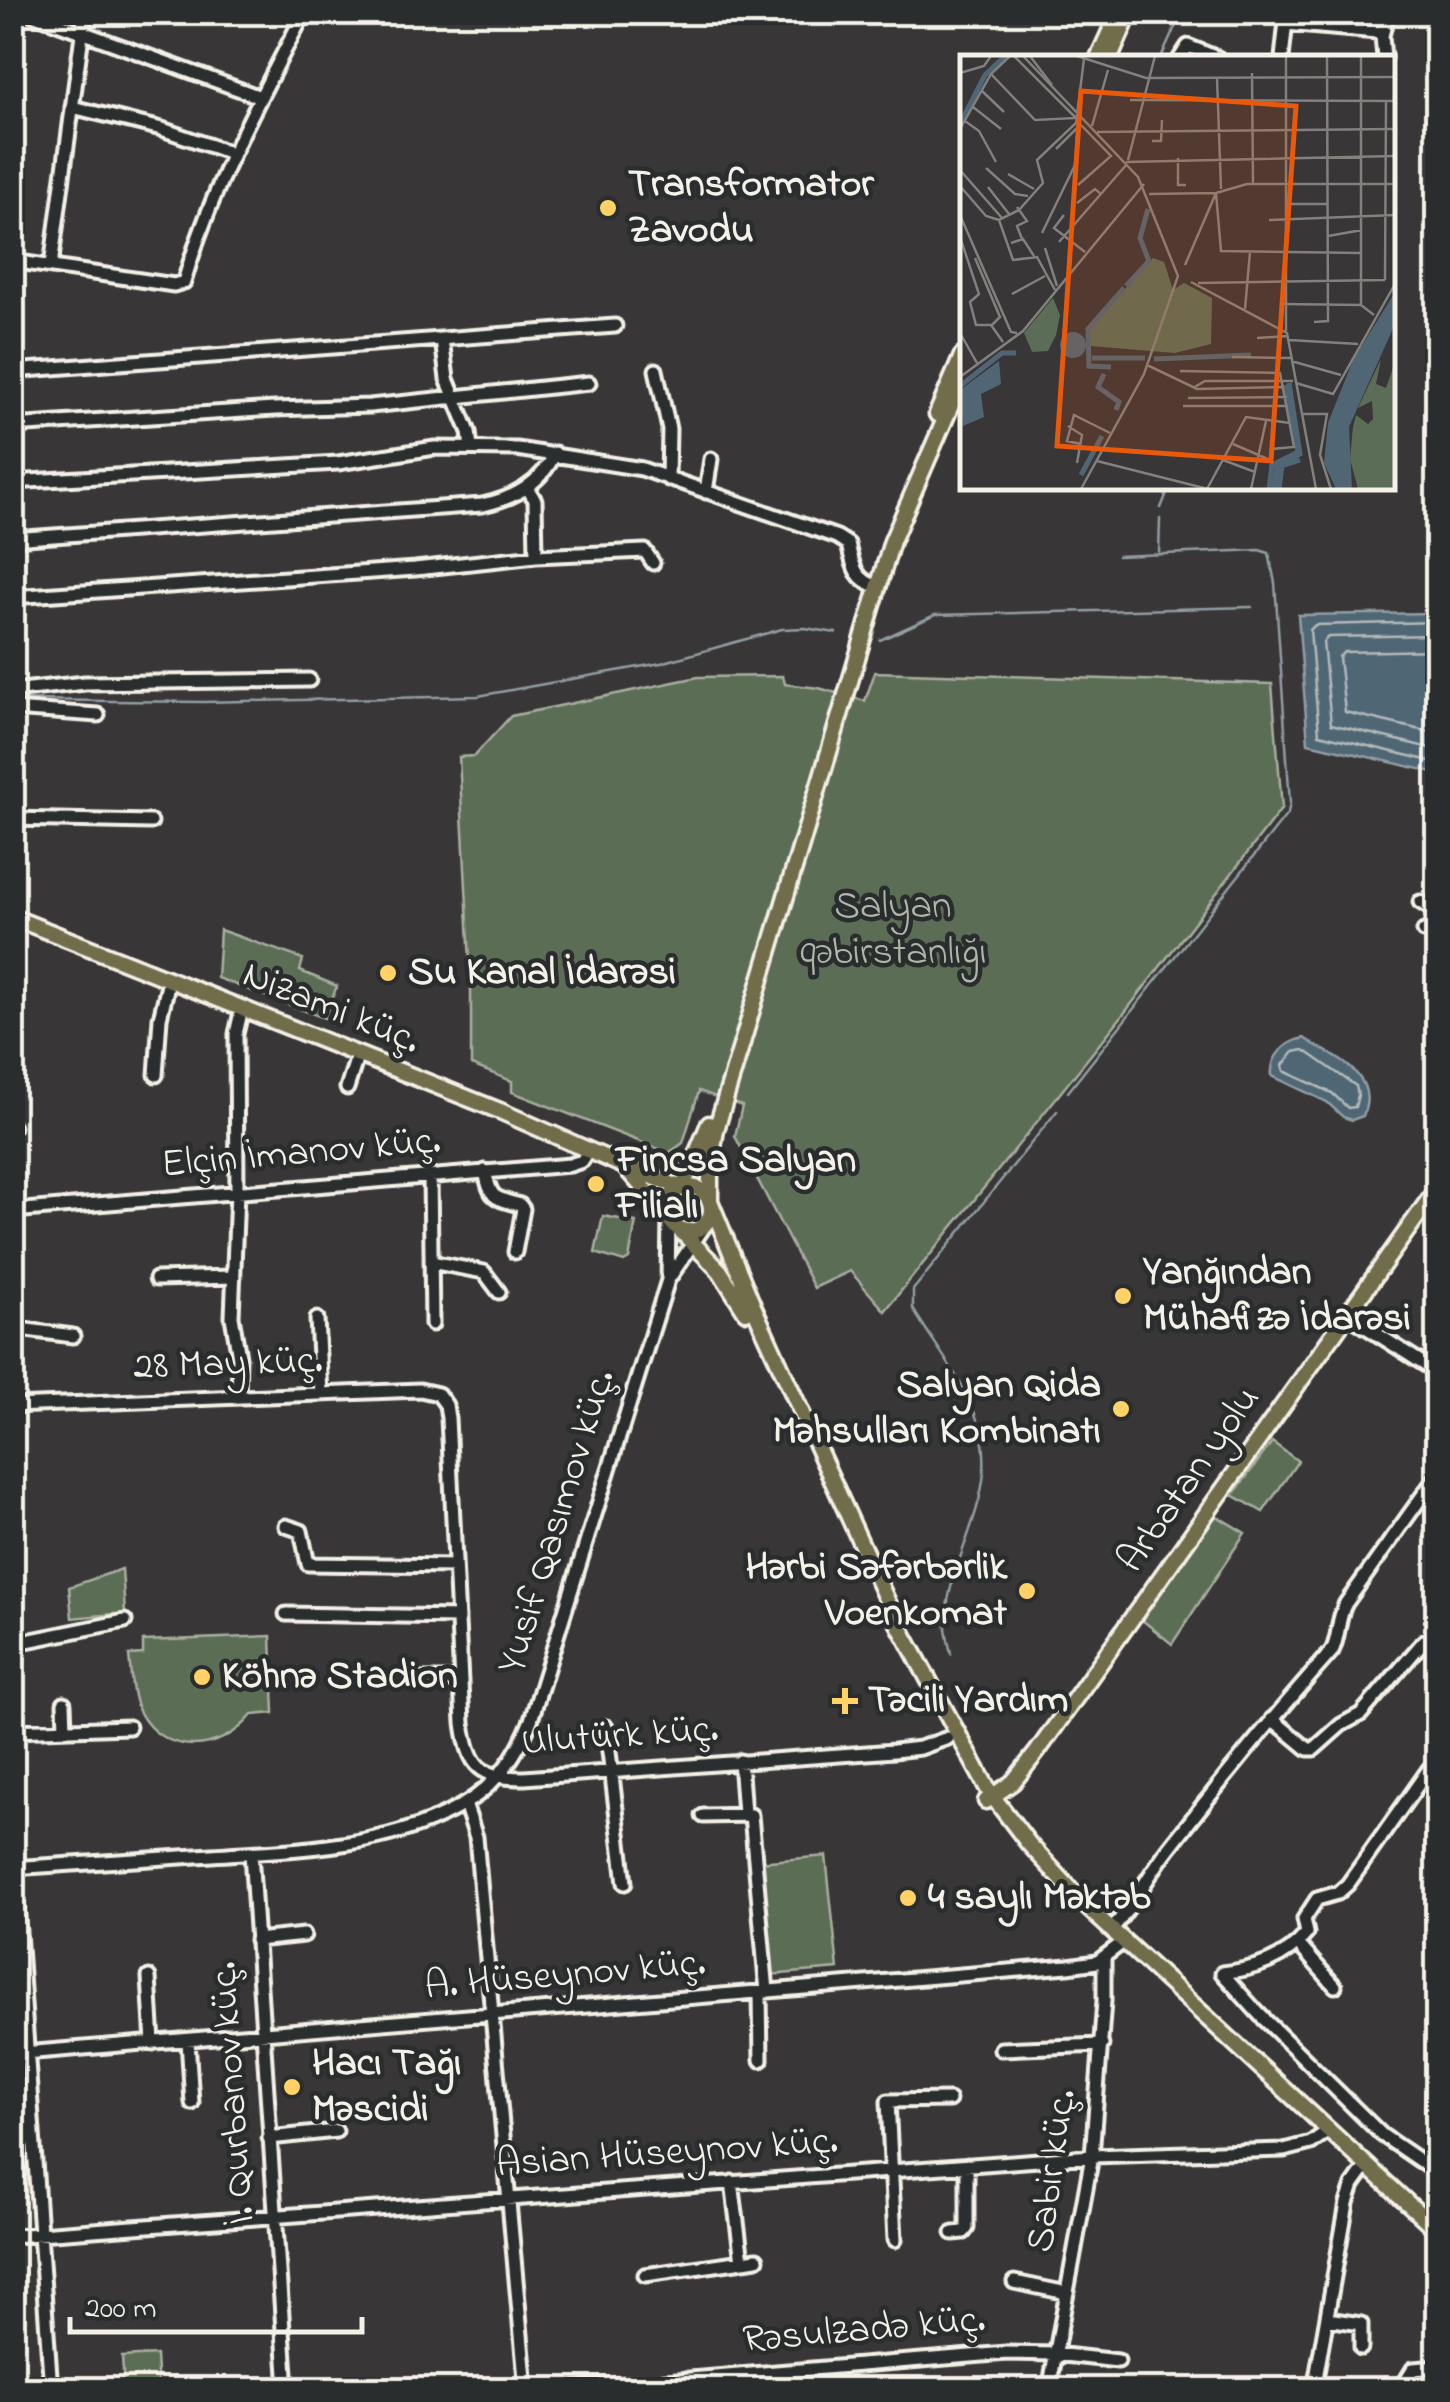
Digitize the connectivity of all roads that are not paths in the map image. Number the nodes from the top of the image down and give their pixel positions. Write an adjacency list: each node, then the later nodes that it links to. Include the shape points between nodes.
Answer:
1 (27, 12): 8 (street)
2 (84, 12): 8 (street)
3 (304, 12): 16 (street)
4 (1119, 12): 10 (main road)
5 (1130, 12): 11 (main road)
6 (1388, 12): 9 (street)
7 (1287, 18): 9 (street); 14 (street)
8 (80, 30): 16 (street); 17 (street)
9 (1382, 36): 15 (street)
10 (1099, 55)
11 (1111, 55)
12 (1182, 55): 13 (street, via 1188,46)
13 (1210, 55)
14 (1282, 55)
15 (1384, 55)
16 (260, 97): 18 (street)
17 (72, 107): 18 (street); 20 (street)
18 (231, 153): 20 (street, via 184,282)
19 (12, 260): 20 (street)
20 (51, 266)
21 (615, 326): 22 (street)
22 (442, 340): 25 (street); 28 (street)
23 (960, 360): 40 (main road, via 894,509)
24 (656, 370): 33 (street, via 668,429)
25 (12, 372)
26 (589, 383): 28 (street)
27 (960, 385): 40 (main road)
28 (455, 398): 29 (street); 30 (street)
29 (12, 426)
30 (471, 448): 31 (street); 34 (street, via 327,464)
31 (555, 453): 33 (street); 35 (street)
32 (711, 459): 36 (street)
33 (668, 478): 36 (street)
34 (12, 482)
35 (527, 488): 37 (street, via 482,505); 38 (street, via 535,500)
36 (706, 492): 40 (street, via 845,541 862,581)
37 (12, 539)
38 (536, 556): 39 (street, via 645,551); 41 (street)
39 (653, 564)
40 (874, 586): 61 (main road, via 708,1129); 63 (main road, via 716,1130)
41 (12, 596)
42 (309, 680): 43 (street, via 85,683)
43 (12, 691)
44 (12, 709): 45 (street)
45 (98, 715)
46 (12, 819): 47 (street)
47 (151, 822)
48 (1420, 902): 49 (street)
49 (1438, 913)
50 (12, 917): 51 (main road, Nizami küç.)
51 (169, 980): 52 (main road, Nizami küç.); 54 (street)
52 (242, 1008): 53 (main road, Nizami küç.); 62 (street, via 236,1034)
53 (358, 1054): 55 (street); 56 (main road, Nizami küç.)
54 (156, 1075)
55 (347, 1088)
56 (589, 1150): 57 (main road, Nizami küç.); 58 (street, Elçin İmanov küç., via 577,1164)
57 (624, 1166): 61 (main road, Nizami küç.); 66 (main road)
58 (486, 1171): 59 (street, Elçin İmanov küç.); 68 (street, via 490,1193 523,1209)
59 (430, 1176): 62 (street, Elçin İmanov küç.); 69 (street)
60 (1438, 1187): 74 (main road, Arbatan yolu)
61 (682, 1188): 63 (main road, via 702,1190); 66 (main road, via 668,1203)
62 (237, 1192): 64 (street, Elçin İmanov küç.); 70 (street)
63 (710, 1201): 65 (main road); 104 (main road, via 894,1616)
64 (12, 1211)
65 (708, 1221): 66 (main road, via 690,1231); 67 (street)
66 (673, 1222): 67 (main road); 72 (street)
67 (693, 1243): 72 (street); 99 (main road, via 738,1296)
68 (515, 1252)
69 (432, 1262): 73 (street, via 484,1272); 76 (street)
70 (234, 1277): 71 (street); 81 (street)
71 (156, 1280)
72 (668, 1280): 103 (street, Yusif Qasımov küç., via 531,1720)
73 (499, 1292)
74 (1347, 1315): 79 (street); 104 (main road, Arbatan yolu, via 1037,1752)
75 (317, 1320): 80 (street)
76 (432, 1324)
77 (12, 1328): 78 (street)
78 (73, 1336)
79 (1438, 1373)
80 (321, 1394): 81 (street, 28 May küç.); 85 (street, 28 May küç., via 420,1390 443,1398)
81 (238, 1397): 82 (street, 28 May küç.)
82 (12, 1406)
83 (1438, 1474): 94 (street, via 1340,1612 1332,1651)
84 (286, 1526): 85 (street, via 301,1531 308,1564)
85 (455, 1566): 87 (street)
86 (286, 1614): 87 (street)
87 (458, 1618): 92 (street)
88 (125, 1621): 90 (street)
89 (1424, 1641): 94 (street, via 1361,1714 1314,1748)
90 (12, 1644)
91 (422, 1680): 92 (street)
92 (461, 1680): 103 (street, via 468,1754)
93 (64, 1702): 97 (street)
94 (1272, 1719): 112 (street)
95 (129, 1726): 97 (street)
96 (606, 1727): 102 (street)
97 (65, 1729): 98 (street)
98 (12, 1731)
99 (948, 1738): 100 (street, Ulutürk küç., via 908,1750); 104 (main road)
100 (740, 1760): 102 (street, Ulutürk küç.); 106 (street)
101 (1429, 1769): 115 (street, via 1348,1884 1317,1898)
102 (610, 1772): 103 (street, Ulutürk küç.); 111 (street)
103 (496, 1776): 105 (street, Ulutürk küç.)
104 (989, 1799): 112 (main road); 116 (main road, via 1047,1877)
105 (465, 1804): 109 (street, Ulutürk küç., via 377,1838); 123 (street, via 476,1837)
106 (744, 1813): 107 (street); 121 (street, via 752,1819)
107 (703, 1816)
108 (12, 1832): 110 (street)
109 (250, 1852): 110 (street, Ulutürk küç.); 114 (street, İ. Qurbanov küç.)
110 (14, 1868): 120 (street)
111 (626, 1882)
112 (1111, 1930): 146 (main road)
113 (304, 1935): 114 (street)
114 (256, 1940): 124 (street, İ. Qurbanov küç.)
115 (1298, 1944): 119 (street); 141 (street, via 1259,1966 1222,1973 1382,2134)
116 (1118, 1946): 117 (street); 135 (main road)
117 (1104, 1959): 121 (street, A. Hüseynov küç.); 127 (street, Sabir küç.)
118 (149, 1977): 126 (street)
119 (1335, 1986)
120 (18, 1987): 129 (street)
121 (763, 1993): 123 (street, A. Hüseynov küç.); 131 (street)
122 (1438, 2010): 141 (street)
123 (492, 2015): 124 (street, A. Hüseynov küç.); 143 (street)
124 (262, 2034): 125 (street, A. Hüseynov küç.); 136 (street, İ. Qurbanov küç.)
125 (188, 2040): 126 (street, A. Hüseynov küç.); 133 (street)
126 (152, 2042): 129 (street, A. Hüseynov küç.)
127 (1102, 2045): 128 (street); 137 (street, Sabir küç.)
128 (1000, 2049)
129 (28, 2053): 130 (street, A. Hüseynov küç.); 147 (street)
130 (12, 2054)
131 (761, 2060)
132 (949, 2100): 139 (street, via 888,2101)
133 (192, 2103)
134 (336, 2131): 136 (street)
135 (1322, 2134): 137 (street, Asian Hüseynov küç., via 1284,2150); 140 (main road)
136 (269, 2138): 144 (street, İ. Qurbanov küç.)
137 (1092, 2156): 138 (street, Asian Hüseynov küç.); 154 (street, Sabir küç.)
138 (967, 2165): 139 (street, Asian Hüseynov küç.); 145 (street, via 967,2228)
139 (890, 2170): 142 (street, Asian Hüseynov küç.); 149 (street)
140 (1364, 2171): 146 (main road); 155 (street, via 1349,2194)
141 (1437, 2176)
142 (732, 2182): 143 (street, Asian Hüseynov küç.); 151 (street)
143 (509, 2198): 144 (street, Asian Hüseynov küç.); 163 (street)
144 (274, 2216): 147 (street, Asian Hüseynov küç.); 162 (street, İ. Qurbanov küç.)
145 (953, 2232)
146 (1438, 2233)
147 (41, 2234): 148 (street, Asian Hüseynov küç.); 161 (street)
148 (12, 2236)
149 (894, 2240)
150 (757, 2259): 151 (street)
151 (742, 2261): 152 (street)
152 (645, 2275)
153 (1014, 2282): 154 (street)
154 (1067, 2293): 157 (street, Sabir küç.)
155 (1326, 2319): 156 (street, via 1361,2324); 166 (street)
156 (1360, 2348)
157 (1055, 2354): 158 (street, Rəsulzadə küç.); 164 (street, Rəsulzadə küç., via 1006,2352); 165 (street, Sabir küç.)
158 (1118, 2361)
159 (1438, 2367): 160 (street, via 1413,2370)
160 (1405, 2382)
161 (51, 2390)
162 (287, 2390)
163 (526, 2390)
164 (556, 2390)
165 (1049, 2390)
166 (1314, 2390)

